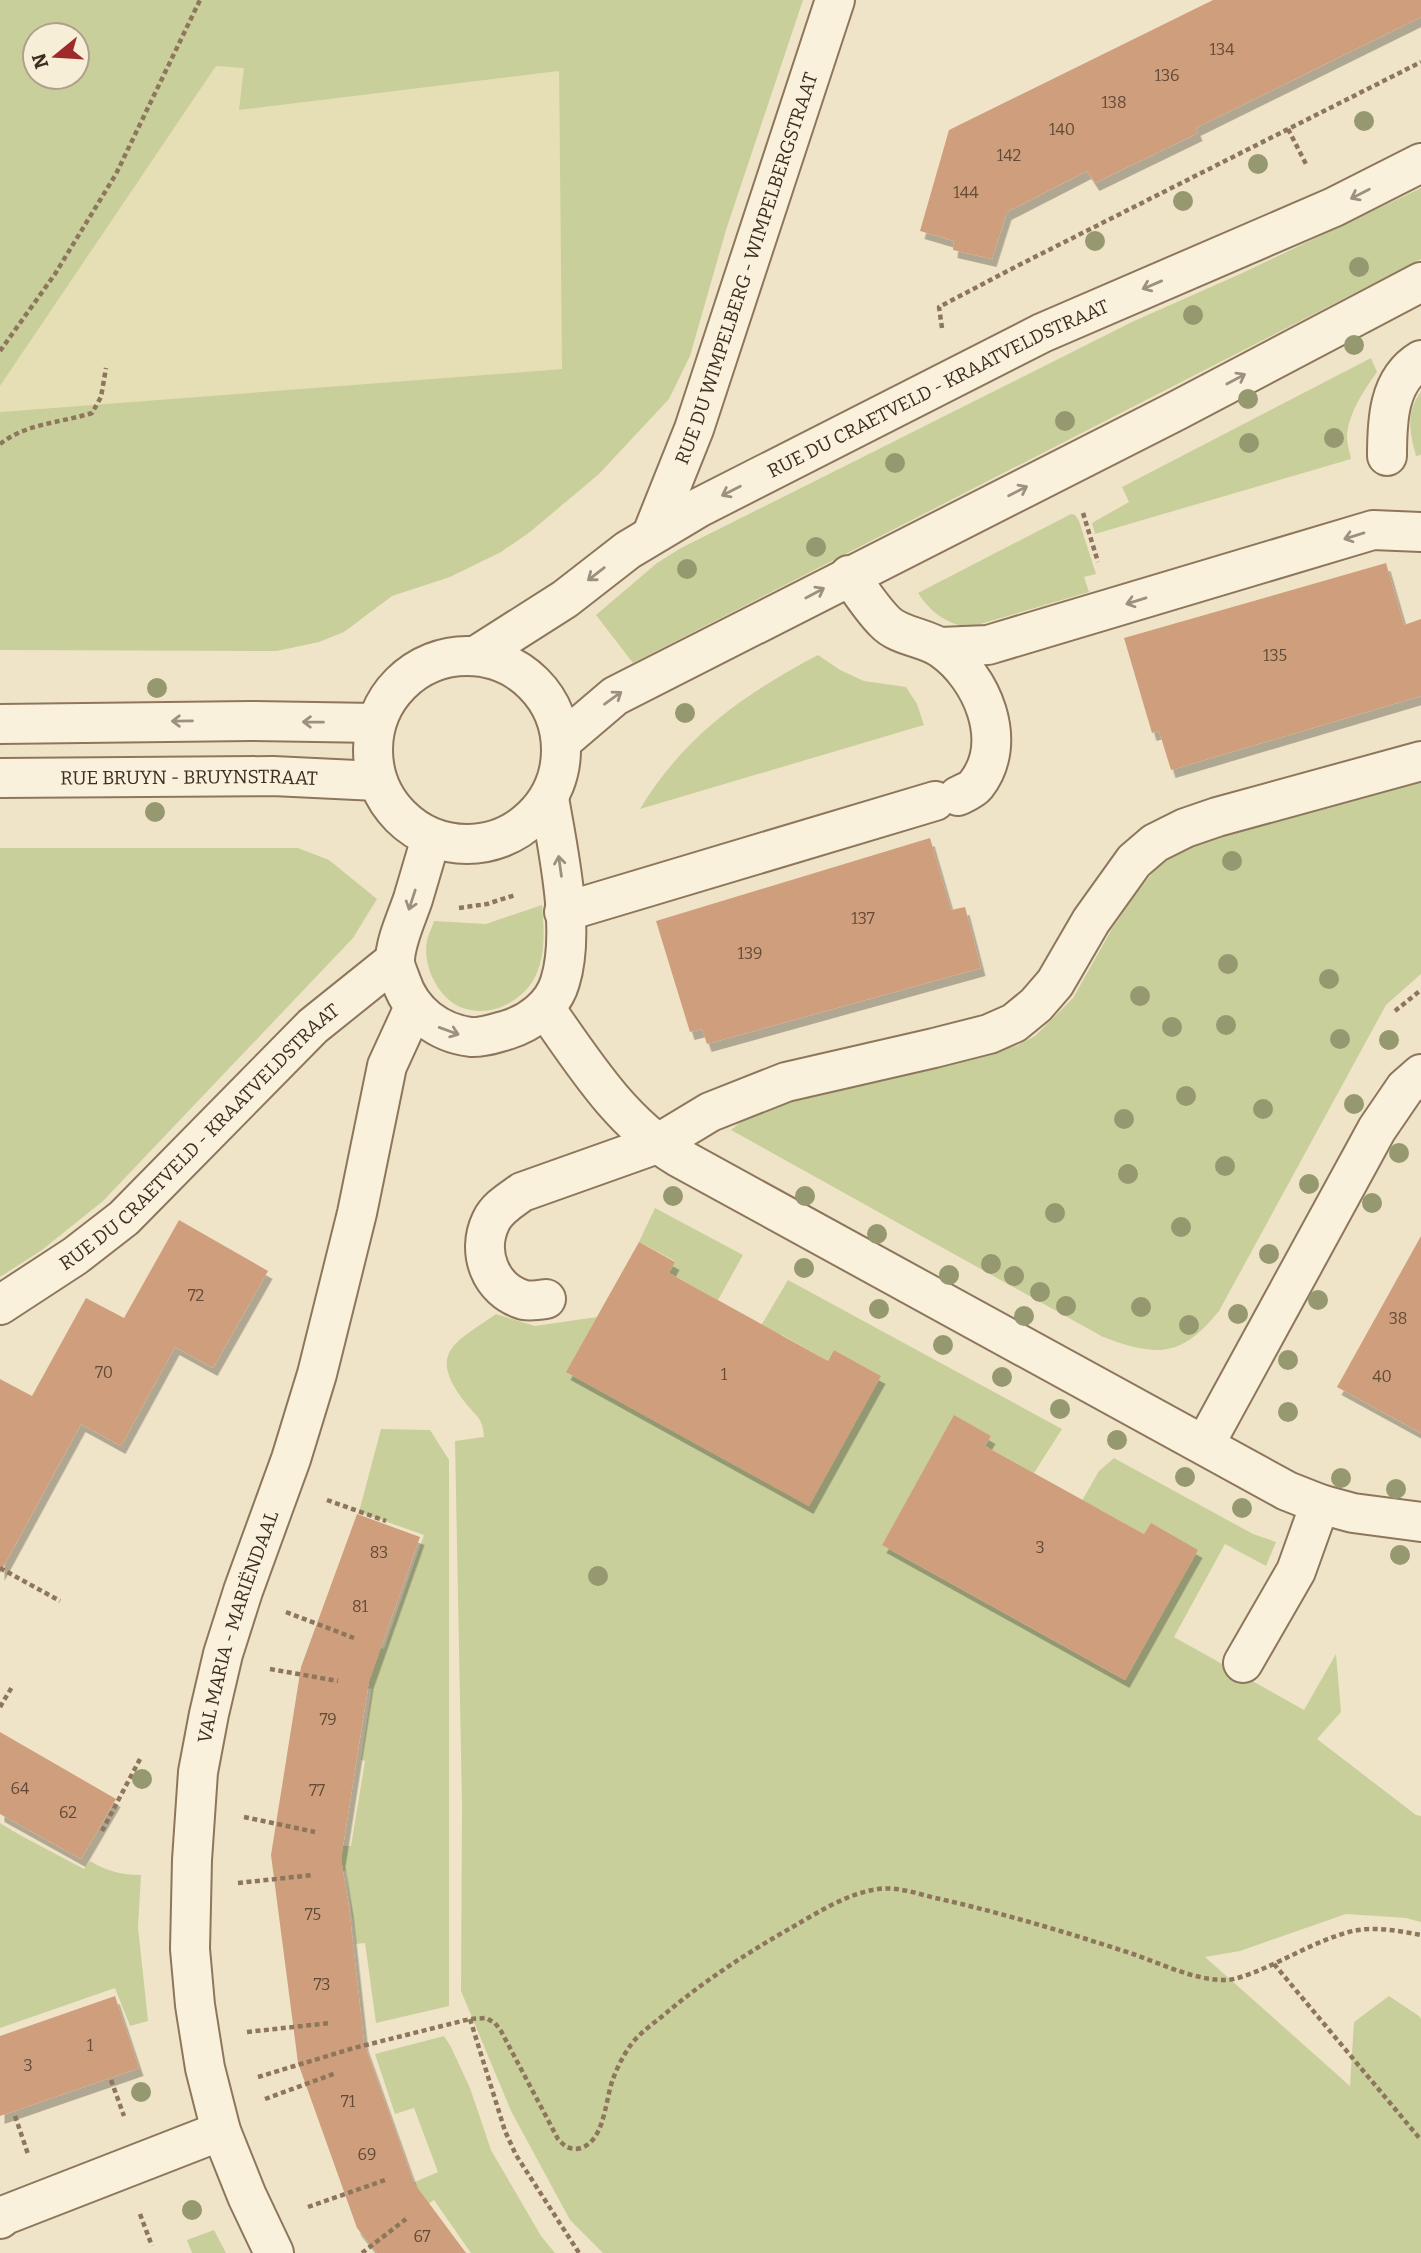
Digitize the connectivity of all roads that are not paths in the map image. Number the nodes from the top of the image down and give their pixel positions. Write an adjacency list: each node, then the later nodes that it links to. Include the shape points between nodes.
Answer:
1 (835, 0): 7 (street, RUE DU WIMPELBERG - WIMPELBERGSTRAAT, via 694,429)
2 (1421, 163): 7 (street, RUE DU CRAETVELD - KRAATVELDSTRAAT, one-way to 7, via 1334,207 1042,333)
3 (1421, 282): 8 (street, one-way to 3)
4 (1421, 360): 5 (street, via 1401,377 1393,395)
5 (1387, 456)
6 (1421, 532): 9 (street, one-way to 9, via 1373,530 988,645)
7 (652, 534): 10 (street, RUE DU CRAETVELD - KRAATVELDSTRAAT, one-way to 10, via 565,599)
8 (849, 575): 9 (street, via 886,624); 13 (street, one-way to 8, via 615,695)
9 (940, 647): 19 (street, via 973,680 988,713 991,748 975,787)
10 (477, 655): 12 (street, RUE DU CRAETVELD - KRAATVELDSTRAAT, via 444,658 414,671 390,694); 13 (street, RUE DU CRAETVELD - KRAATVELDSTRAAT, via 529,678 556,718)
11 (0, 723): 12 (street, one-way to 11)
12 (376, 723): 16 (street, RUE DU CRAETVELD - KRAATVELDSTRAAT, via 372,752)
13 (561, 742): 17 (street, RUE DU CRAETVELD - KRAATVELDSTRAAT, via 560,771)
14 (1421, 761): 24 (street, via 1217,817 1155,843 1134,861 1091,921 1055,983 1014,1023 944,1046 786,1082 710,1112)
15 (0, 778): 16 (street, RUE BRUYN - BRUYNSTRAAT, via 272,776)
16 (377, 781): 18 (street, RUE DU CRAETVELD - KRAATVELDSTRAAT, via 389,805 407,825)
17 (550, 798): 18 (street, RUE DU CRAETVELD - KRAATVELDSTRAAT, via 527,824 498,841 464,846); 19 (street, one-way to 17)
18 (430, 838): 20 (street, one-way to 20)
19 (565, 912): 22 (street, via 560,984)
20 (394, 961): 21 (street); 26 (street, RUE DU CRAETVELD - KRAATVELDSTRAAT, via 313,1026 124,1218)
21 (414, 1007): 22 (street, one-way to 22, via 431,1023 473,1038 522,1025); 31 (street, VAL MARIA - MARIËNDAAL, via 387,1066 317,1374 223,1654 198,1773 190,1950 205,2068)
22 (545, 1008): 24 (street, via 605,1092)
23 (1421, 1073): 27 (street, via 1377,1129)
24 (657, 1144): 25 (street, via 522,1192 492,1219 484,1238 485,1261 495,1280 526,1300); 27 (street)
25 (546, 1299)
26 (0, 1305)
27 (1205, 1444): 28 (street, via 1287,1491)
28 (1320, 1504): 29 (street); 30 (street, via 1296,1571)
29 (1421, 1522)
30 (1243, 1663)
31 (221, 2131): 32 (street); 33 (street, VAL MARIA - MARIËNDAAL)
32 (0, 2219)
33 (274, 2253)

